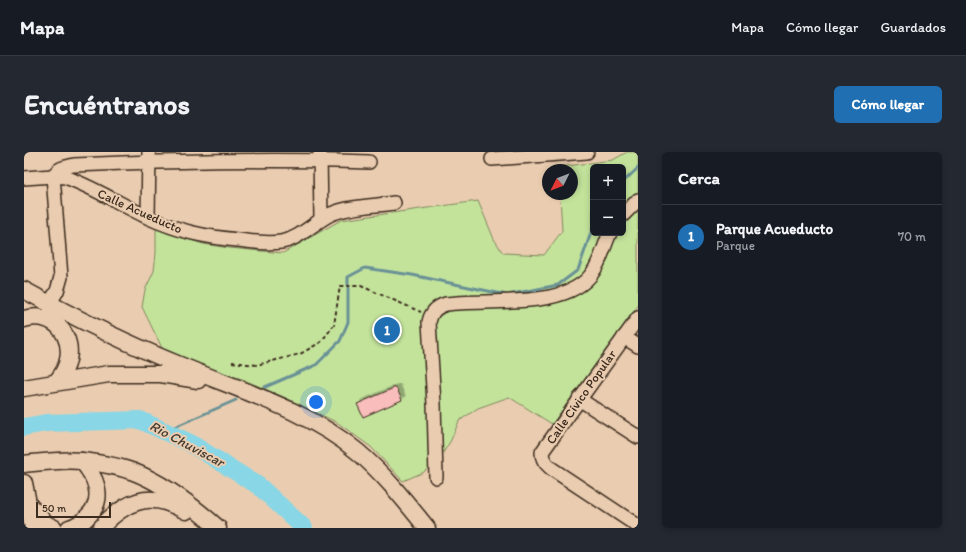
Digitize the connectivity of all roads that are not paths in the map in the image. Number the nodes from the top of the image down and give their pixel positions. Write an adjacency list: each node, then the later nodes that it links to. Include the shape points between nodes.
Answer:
1 (587, 152): 4 (street)
2 (320, 156): 3 (street); 5 (street); 12 (street)
3 (149, 157): 6 (street, via 74,165 58,170); 11 (street)
4 (492, 159)
5 (369, 162)
6 (53, 176): 7 (street, Calle Acueducto); 11 (street, Calle Acueducto, via 71,180); 15 (street, via 61,277 57,291)
7 (24, 178)
8 (638, 200): 10 (street)
9 (394, 203): 12 (street, Calle Acueducto, via 347,210)
10 (626, 212)
11 (148, 217): 12 (street, Calle Acueducto, via 199,236 269,243 283,242 295,237)
12 (321, 219)
13 (609, 236): 27 (street, via 593,273 584,283 571,290 556,296 515,302 446,304 434,310 429,322)
14 (24, 290): 15 (main road)
15 (49, 304): 21 (main road, via 148,352)
16 (638, 318): 18 (street, Calle Cívico Popular)
17 (24, 319): 20 (main road, via 33,316 48,319 60,328 68,341 70,355 67,367)
18 (624, 337): 19 (street); 23 (street, Calle Cívico Popular)
19 (638, 346)
20 (56, 382): 21 (main road, via 109,374 138,373); 22 (main road)
21 (225, 384): 37 (main road, via 263,398 300,416 357,452 381,475)
22 (24, 388)
23 (579, 399): 24 (street); 30 (street, Calle Cívico Popular, via 542,452 542,457 552,469)
24 (638, 438)
25 (82, 461): 26 (main road); 33 (main road, via 96,482 97,504 82,522); 36 (main road, via 133,472 159,484 200,512)
26 (24, 464)
27 (436, 477)
28 (24, 483): 29 (main road)
29 (28, 504): 31 (main road); 32 (main road, via 46,524)
30 (638, 526)
31 (33, 528)
32 (54, 528)
33 (69, 528)
34 (101, 528): 35 (main road, via 119,511 134,504 154,500 169,503)
35 (211, 528)
36 (218, 528)
37 (427, 528)

